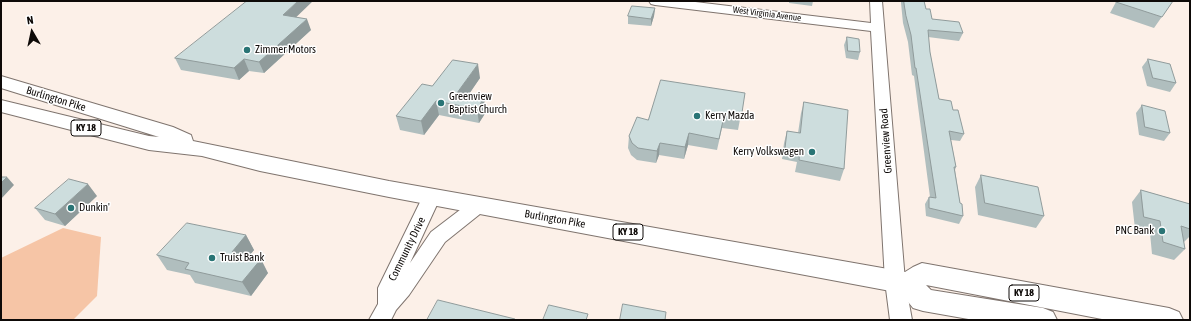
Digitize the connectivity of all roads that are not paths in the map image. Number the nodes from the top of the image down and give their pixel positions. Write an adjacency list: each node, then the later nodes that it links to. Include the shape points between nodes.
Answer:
1 (655, 1): 3 (street, West Virginia Avenue)
2 (876, 1): 3 (street, Greenview Road)
3 (878, 28): 9 (street, Greenview Road)
4 (1, 82): 6 (main road, Burlington Pike / KY 18, via 166,132)
5 (1, 106): 6 (main road, Burlington Pike / KY 18, via 149,143)
6 (202, 149): 7 (main road, Burlington Pike / KY 18, via 260,163)
7 (432, 196): 8 (main road, Burlington Pike / KY 18); 10 (street, Community Drive, via 388,288)
8 (479, 205): 9 (main road, Burlington Pike / KY 18); 10 (street, Community Drive, via 438,237)
9 (902, 282): 11 (street, Greenview Road); 12 (main road, KY 18, via 922,300); 13 (main road, KY 18, via 922,274)
10 (384, 312)
11 (901, 320)
12 (1043, 320)
13 (1169, 320)

